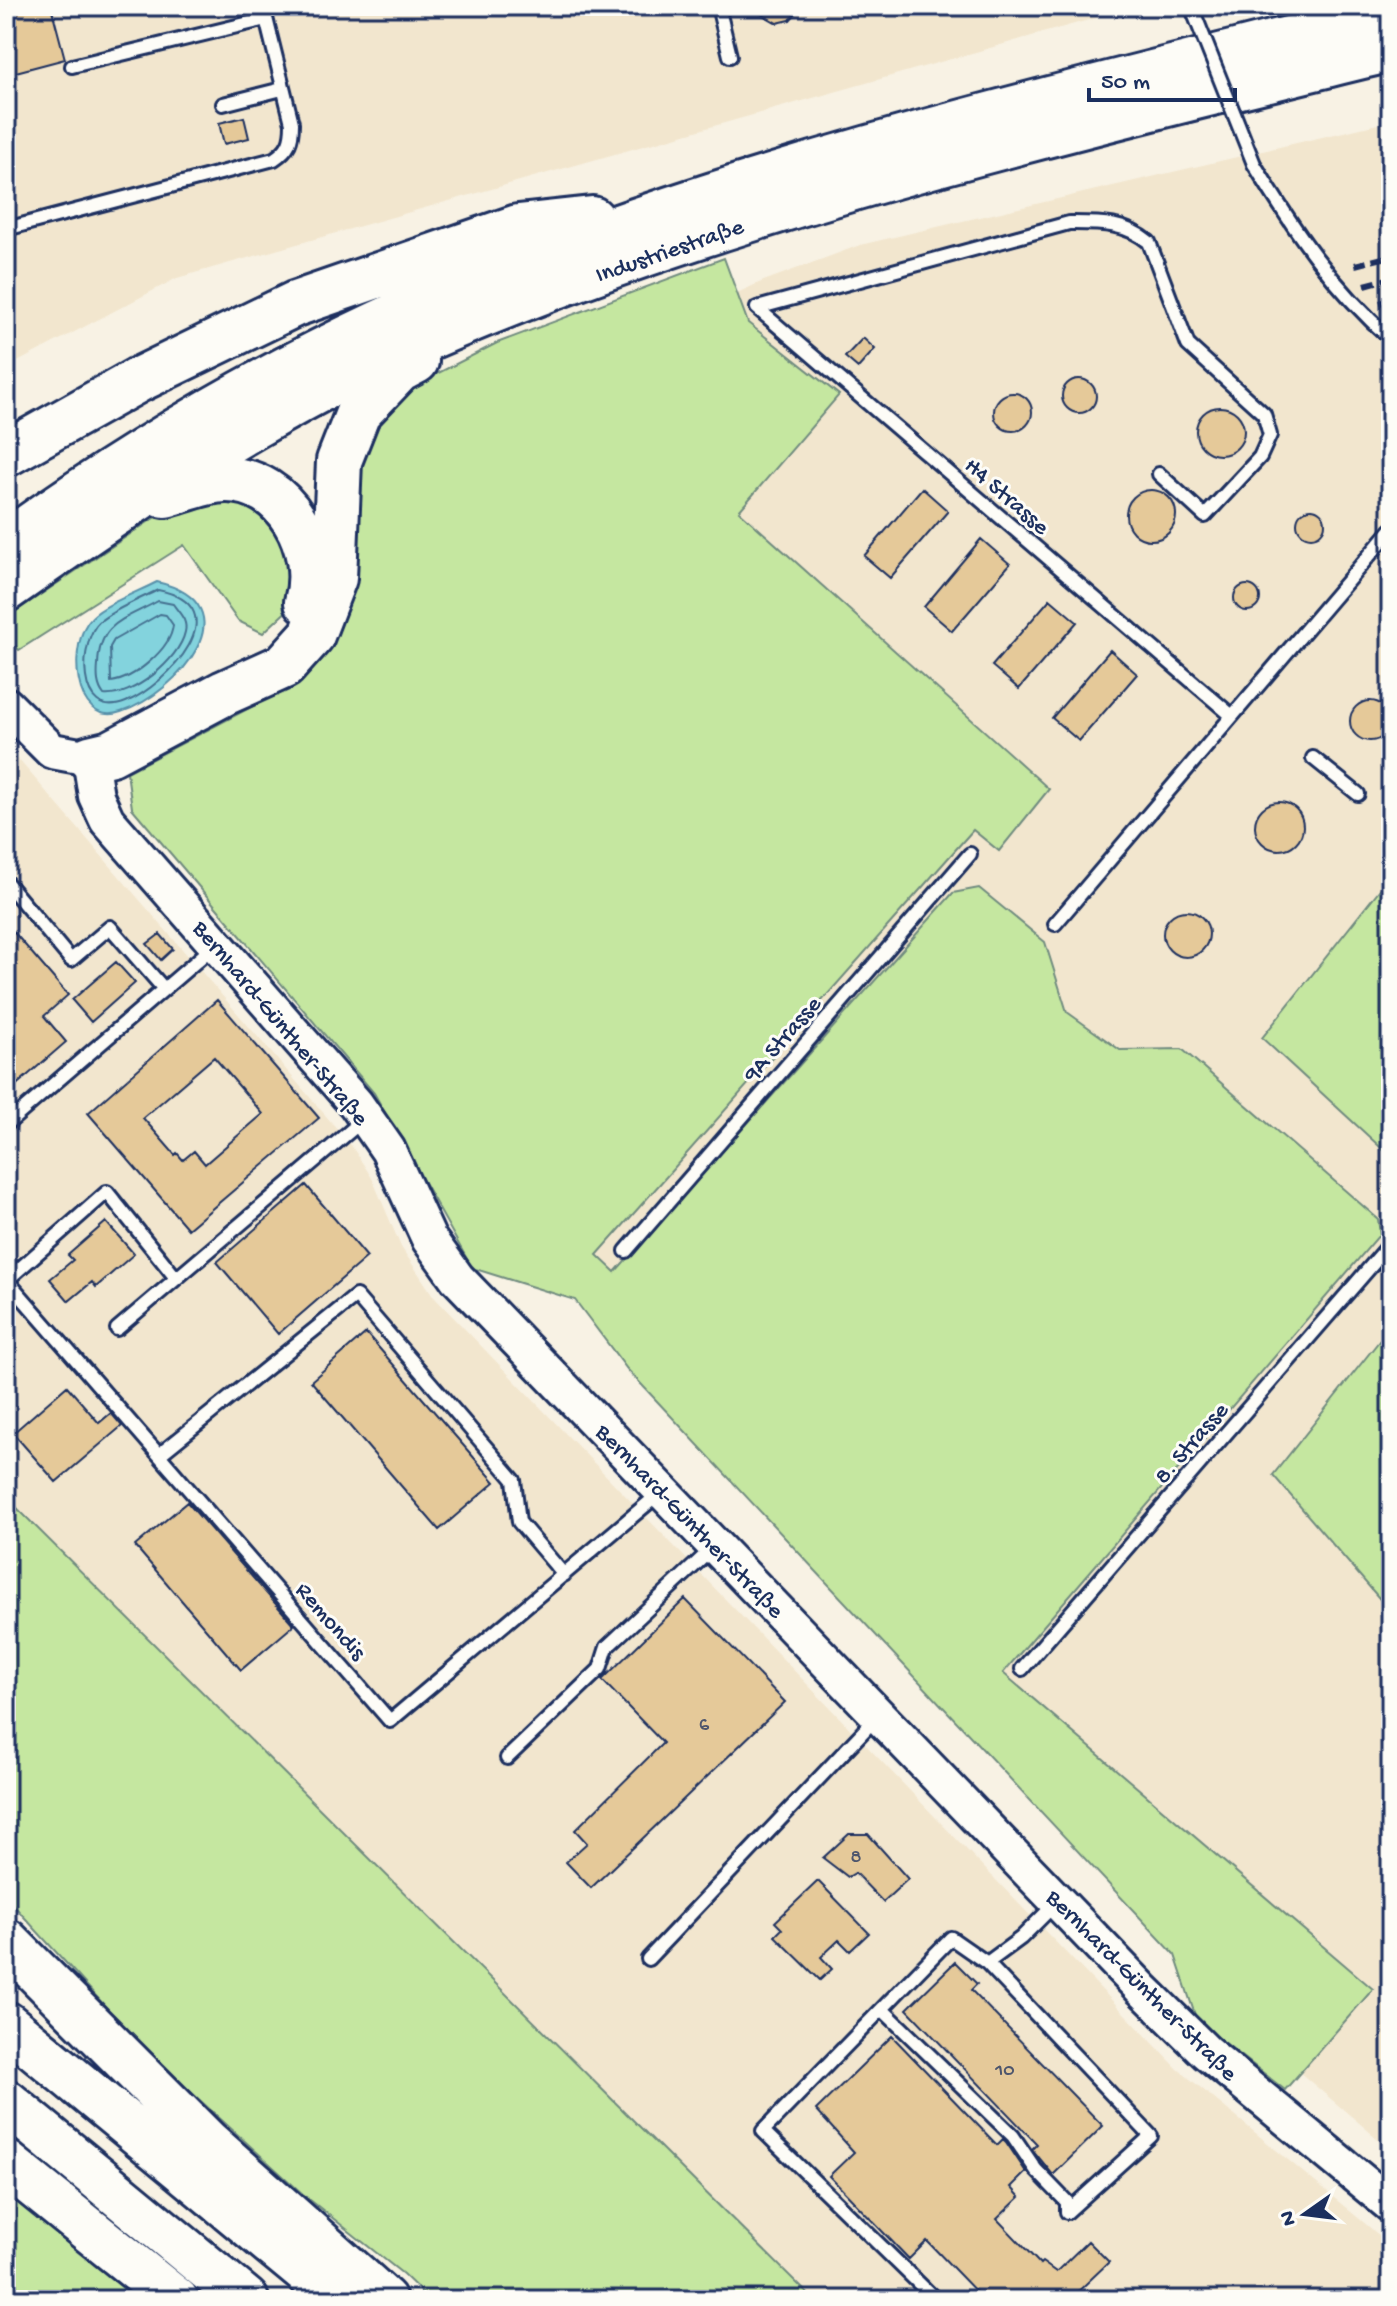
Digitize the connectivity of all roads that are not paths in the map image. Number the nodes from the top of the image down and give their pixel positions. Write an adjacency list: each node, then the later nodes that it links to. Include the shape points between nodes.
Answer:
1 (718, 6): 6 (lane)
2 (1191, 6): 13 (lane, bridge, via 1254,164 1299,239)
3 (264, 12): 7 (lane); 8 (lane)
4 (1391, 13): 10 (highway, Industriestraße, via 914,136)
5 (1391, 49): 12 (highway, Industriestraße, via 797,205)
6 (730, 56)
7 (72, 66)
8 (282, 89): 9 (lane); 11 (lane, via 292,139 287,151 274,159)
9 (223, 104)
10 (658, 212): 14 (highway, via 518,227 295,304 138,380); 18 (highway, Industriestraße, via 502,270 345,340 182,428)
11 (6, 229)
12 (548, 290): 16 (highway, Industriestraße, via 397,352 284,409); 20 (highway, via 399,370 358,413 339,461 334,578 312,635 284,666)
13 (1391, 339)
14 (6, 454)
15 (1159, 474): 22 (lane, H4 Strasse, via 1205,516 1260,457 1270,435 1264,414 1188,345 1149,242 1136,231 1109,223 1069,223 757,308)
16 (124, 506): 19 (highway, Industriestraße); 20 (highway, via 226,480 265,490 299,523 311,566 302,621)
17 (1391, 530): 22 (lane)
18 (6, 543)
19 (6, 589)
20 (224, 693): 23 (highway, via 111,753)
21 (6, 705): 23 (street, via 52,751)
22 (1231, 715): 28 (lane)
23 (90, 758): 29 (street, Bernhard-Günther-Straße, via 96,796 107,820)
24 (1313, 758): 25 (lane)
25 (1358, 794)
26 (970, 854): 34 (lane, 9A Strasse)
27 (6, 882): 30 (lane, via 71,960 110,927)
28 (1055, 924)
29 (217, 944): 30 (lane); 31 (street, Bernhard-Günther-Straße)
30 (164, 989): 32 (lane)
31 (365, 1118): 35 (lane); 39 (street, Bernhard-Günther-Straße, via 388,1150 429,1239 457,1278)
32 (6, 1125)
33 (1391, 1243): 42 (lane, 8. Strasse)
34 (626, 1251)
35 (176, 1278): 36 (lane, Remondis, via 107,1192); 37 (lane)
36 (6, 1279): 38 (lane, Remondis)
37 (117, 1329)
38 (159, 1455): 41 (lane, Remondis, via 390,1721); 41 (lane, via 356,1296 514,1480 519,1522)
39 (663, 1491): 40 (street, Bernhard-Günther-Straße); 41 (lane, Remondis)
40 (716, 1546): 43 (street, Bernhard-Günther-Straße); 44 (lane, via 607,1647 600,1669)
41 (564, 1575)
42 (1022, 1669)
43 (879, 1715): 45 (street, Bernhard-Günther-Straße); 47 (lane)
44 (507, 1758)
45 (1058, 1901): 48 (lane); 55 (street, Bernhard-Günther-Straße, via 1206,2052)
46 (6, 1941): 53 (highway)
47 (648, 1959)
48 (987, 1963): 50 (lane, via 951,1938); 50 (lane, via 1151,2136 1067,2212 1067,2202 1013,2136)
49 (6, 1982): 53 (highway)
50 (882, 2009): 60 (lane, via 763,2131)
51 (6, 2024): 58 (highway)
52 (6, 2102): 57 (highway)
53 (208, 2143): 59 (highway)
54 (6, 2165): 56 (highway)
55 (1391, 2205)
56 (176, 2300)
57 (246, 2300)
58 (340, 2300)
59 (384, 2300)
60 (936, 2300)

